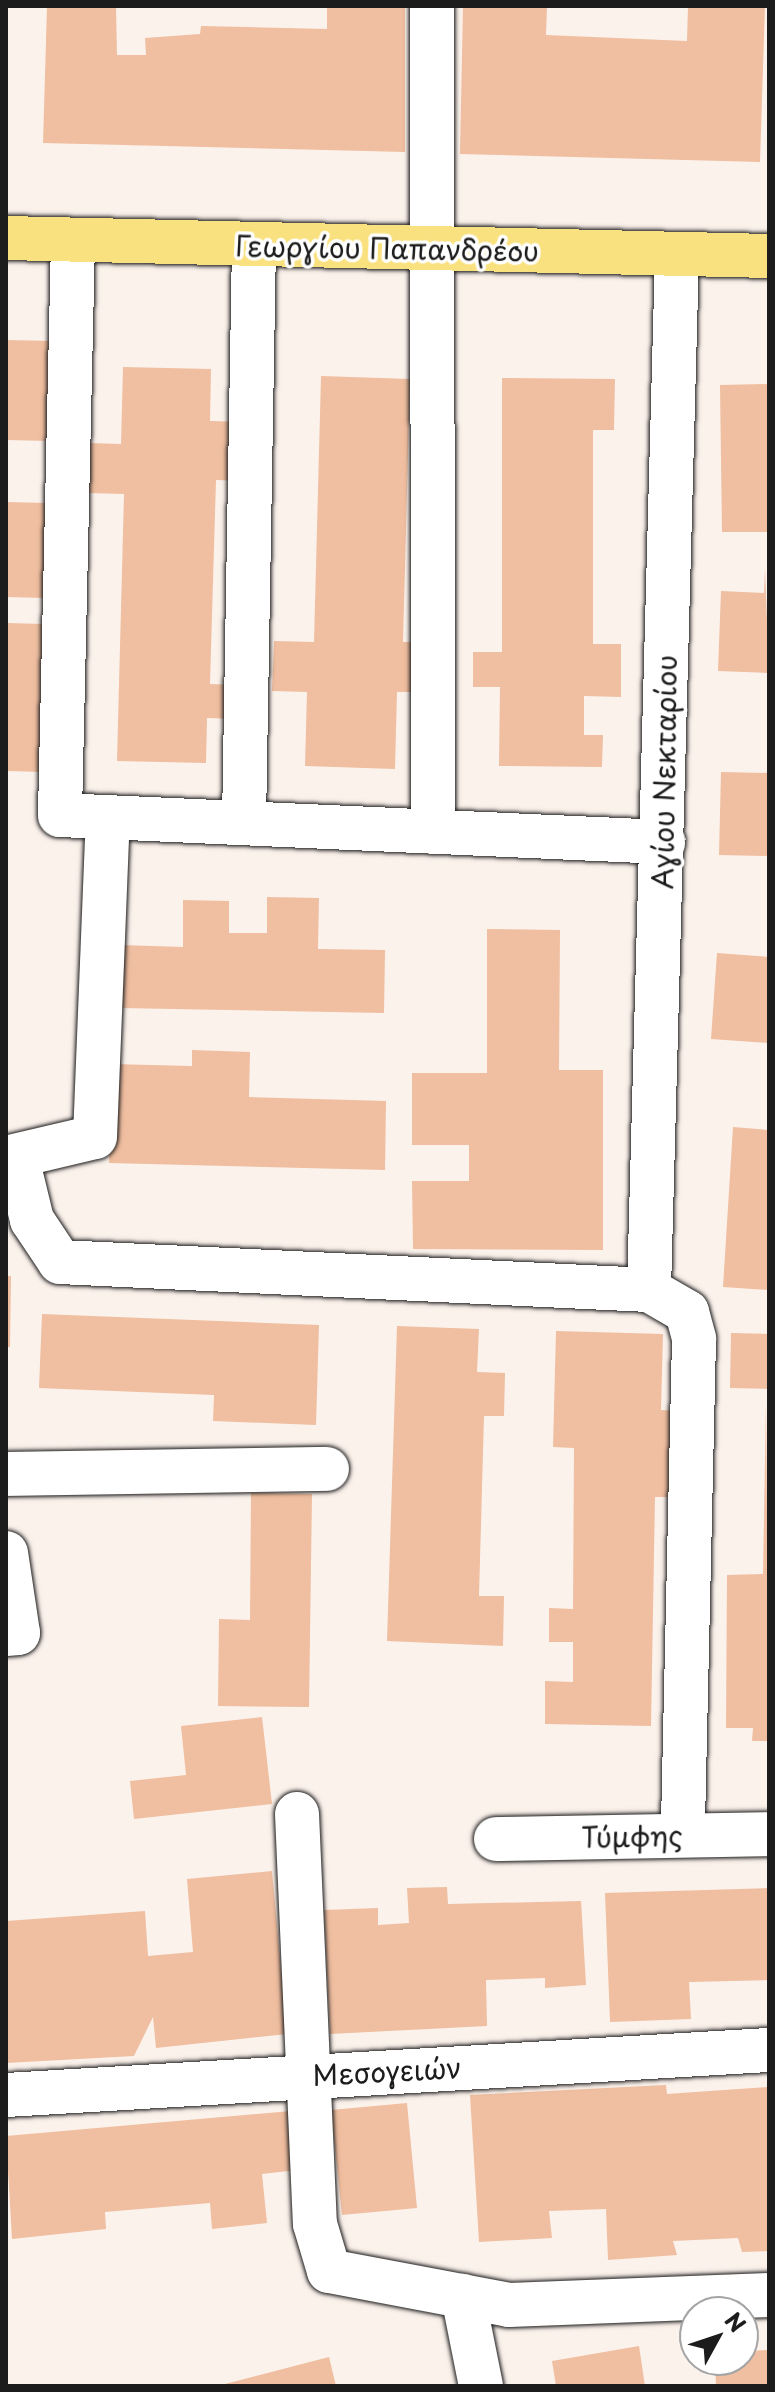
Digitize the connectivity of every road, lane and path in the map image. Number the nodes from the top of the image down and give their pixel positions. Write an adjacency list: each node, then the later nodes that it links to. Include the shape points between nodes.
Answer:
1 (432, 6): 5 (street)
2 (6, 238): 3 (main road, Γεωργίου Παπανδρέου)
3 (73, 241): 4 (main road, Γεωργίου Παπανδρέου); 8 (street, via 60,815)
4 (254, 245): 5 (main road, Γεωργίου Παπανδρέου); 9 (street)
5 (431, 249): 6 (main road, Γεωργίου Παπανδρέου); 10 (street)
6 (677, 254): 7 (main road, Γεωργίου Παπανδρέου); 11 (street, Αγίου Νεκταρίου)
7 (769, 256)
8 (108, 817): 9 (street); 12 (street, via 95,1137)
9 (244, 823): 10 (street)
10 (433, 832): 11 (street)
11 (663, 842): 13 (street, Αγίου Νεκταρίου)
12 (11, 1158): 13 (street, via 32,1220 60,1262)
13 (649, 1290): 20 (street, via 687,1312 694,1339)
14 (327, 1469): 15 (street)
15 (6, 1474)
16 (6, 1553): 17 (street, via 18,1633)
17 (6, 1634)
18 (297, 1814): 23 (street)
19 (769, 1834): 20 (street, Τύμφης)
20 (683, 1835): 21 (street, Τύμφης)
21 (496, 1839)
22 (769, 2050): 23 (street, Μεσογειών)
23 (307, 2075): 24 (street, Μεσογειών); 26 (street, via 321,2258 334,2274)
24 (6, 2095)
25 (769, 2295): 26 (street, via 509,2305)
26 (463, 2296): 27 (street)
27 (481, 2386)

